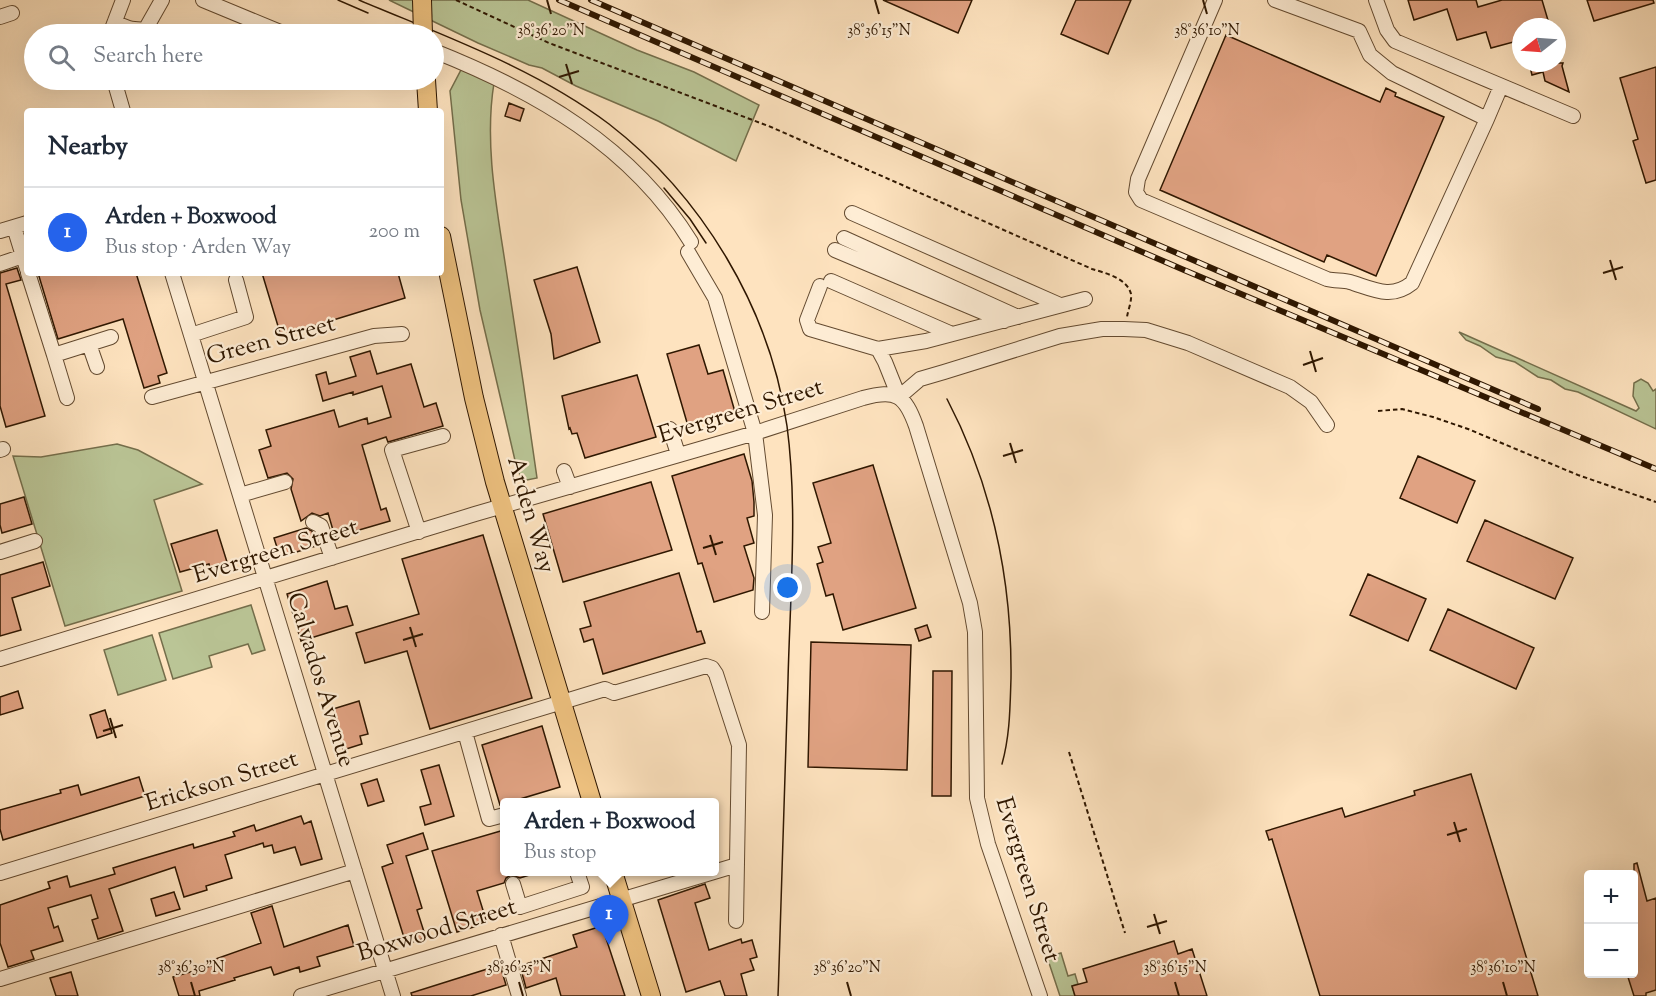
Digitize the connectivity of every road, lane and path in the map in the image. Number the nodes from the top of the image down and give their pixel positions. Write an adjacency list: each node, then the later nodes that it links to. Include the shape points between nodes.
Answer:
1 (123, 0): 10 (street)
2 (159, 0): 13 (street)
3 (203, 0): 14 (street)
4 (422, 0): 15 (main road, bridge)
5 (456, 0): 41 (path, via 549,43 771,128 1115,276 1131,295)
6 (1215, 0): 24 (street, via 1138,179 1136,192 1141,200 1327,279 1394,293 1412,283)
7 (1275, 0): 16 (street)
8 (1376, 0): 9 (street)
9 (1382, 18): 16 (street); 18 (street, via 1395,41)
10 (115, 21): 11 (street); 12 (street)
11 (114, 24)
12 (120, 24)
13 (148, 24)
14 (261, 24)
15 (423, 24)
16 (1359, 31): 24 (street, via 1370,55 1392,73)
17 (444, 55): 57 (street, via 480,69 595,136 639,177 679,223 715,298)
18 (1501, 86): 23 (street); 24 (street)
19 (117, 90): 21 (street)
20 (427, 90): 22 (main road)
21 (122, 108)
22 (428, 108)
23 (1573, 116)
24 (1486, 119)
25 (852, 213): 38 (street)
26 (20, 225): 27 (street); 31 (street)
27 (0, 231)
28 (844, 238): 39 (street)
29 (835, 250): 40 (street)
30 (444, 251): 65 (main road, Arden Way, via 474,398)
31 (24, 255)
32 (24, 262): 33 (street)
33 (0, 264)
34 (29, 276): 48 (street)
35 (173, 276): 44 (street, Calvados Avenue)
36 (236, 280): 44 (street, via 246,317)
37 (1085, 299): 38 (street)
38 (1060, 305): 39 (street)
39 (1018, 317): 40 (street)
40 (1004, 321): 43 (street)
41 (1124, 329): 51 (street, via 1060,336 927,376); 55 (street, via 1146,330 1180,340 1290,387 1311,402)
42 (402, 334): 50 (street, Green Street, via 374,336)
43 (952, 334): 47 (street); 47 (street, via 826,283 807,320 810,329)
44 (191, 335): 50 (street, Calvados Avenue)
45 (111, 337): 46 (street)
46 (89, 344): 48 (street); 49 (street)
47 (878, 349): 51 (street)
48 (54, 355): 52 (street)
49 (97, 367)
50 (206, 382): 53 (street, Green Street); 63 (street, Calvados Avenue)
51 (899, 397): 57 (street, Evergreen Street, via 878,394); 100 (street, Evergreen Street, via 909,407 916,426 970,603 975,632 977,798 988,844)
52 (67, 398)
53 (152, 398)
54 (1378, 411): 64 (path, via 1402,409 1433,417)
55 (1327, 424)
56 (669, 429): 59 (street)
57 (755, 432): 59 (street, Evergreen Street); 72 (street, via 765,515)
58 (443, 436): 67 (street, via 392,450)
59 (678, 454): 62 (street, Evergreen Street)
60 (564, 471): 62 (street)
61 (285, 482): 63 (street)
62 (570, 487): 65 (street, Evergreen Street)
63 (240, 495): 71 (street, Calvados Avenue)
64 (1656, 502)
65 (502, 508): 67 (street, Evergreen Street); 74 (main road, Arden Way)
66 (313, 522): 70 (street, via 321,525)
67 (418, 532): 70 (street, Evergreen Street)
68 (35, 541): 69 (street)
69 (0, 552)
70 (332, 558): 71 (street, Evergreen Street)
71 (266, 578): 73 (street, Evergreen Street); 77 (street, Calvados Avenue)
72 (762, 612)
73 (0, 659)
74 (561, 703): 75 (street, Erickson Street); 78 (main road, Arden Way); 80 (street, Erickson Street, via 605,689 614,693 706,666 712,668 739,746)
75 (465, 732): 77 (street, Erickson Street); 79 (street, via 489,819)
76 (1070, 753): 92 (path)
77 (325, 774): 82 (street, Calvados Avenue); 83 (street, Erickson Street)
78 (590, 798)
79 (500, 816)
80 (737, 865): 81 (street, Boxwood Street); 90 (street)
81 (719, 870)
82 (355, 871): 94 (street, Calvados Avenue); 95 (street)
83 (0, 873)
84 (578, 876): 89 (street, via 582,887)
85 (613, 876): 88 (main road)
86 (701, 876): 88 (street, Boxwood Street)
87 (513, 884): 89 (street, via 520,907)
88 (621, 900): 91 (street, Boxwood Street); 99 (main road)
89 (536, 902): 91 (street)
90 (736, 921)
91 (542, 922): 93 (street, Boxwood Street)
92 (1125, 933)
93 (501, 935): 94 (street, Boxwood Street); 98 (street)
94 (385, 970): 96 (street, Boxwood Street); 97 (street, Calvados Avenue)
95 (0, 979)
96 (301, 996)
97 (393, 996)
98 (519, 996)
99 (651, 996)
100 (1040, 996)

